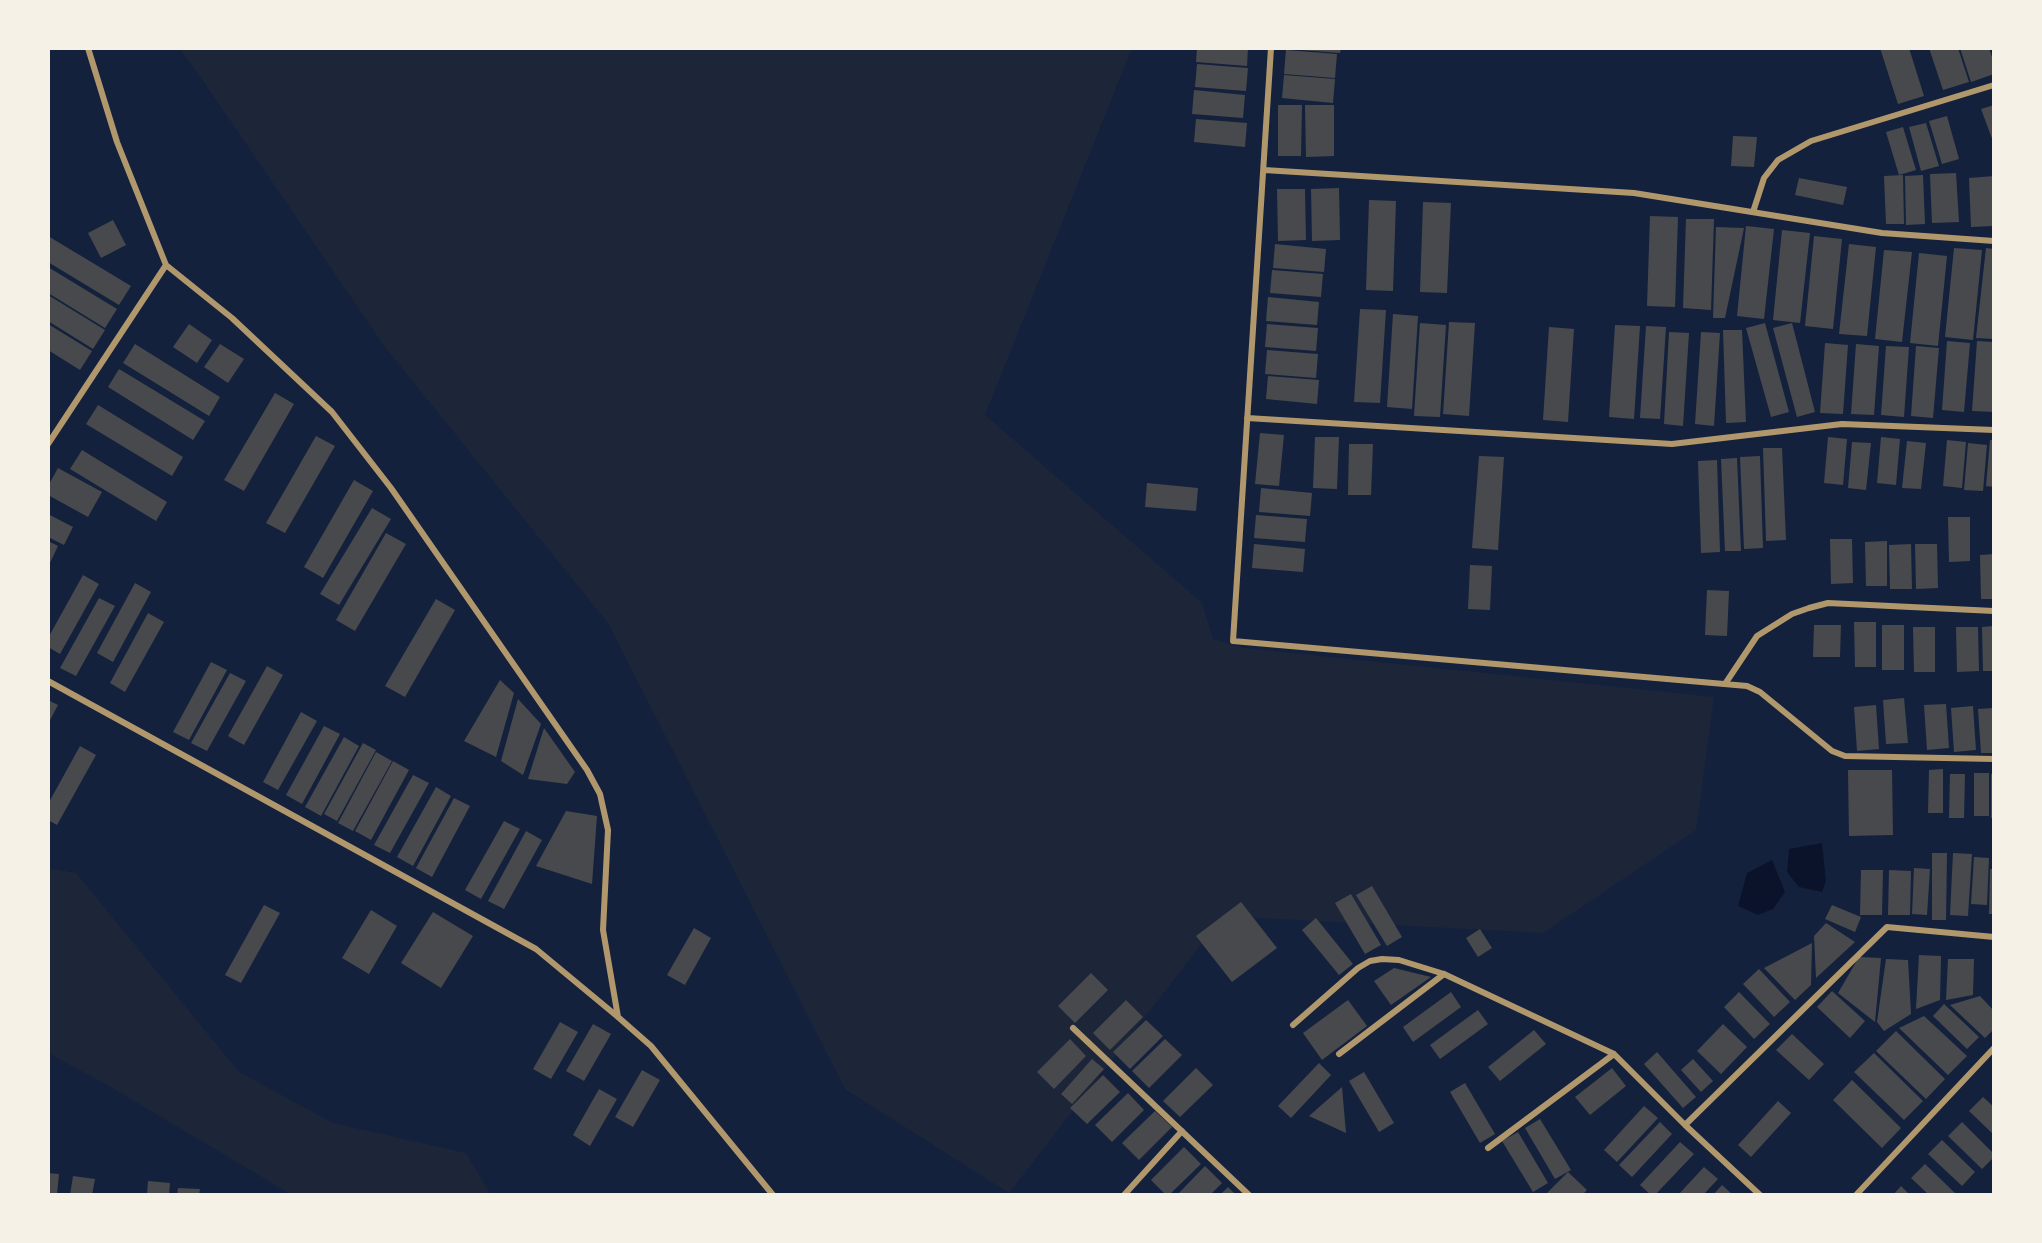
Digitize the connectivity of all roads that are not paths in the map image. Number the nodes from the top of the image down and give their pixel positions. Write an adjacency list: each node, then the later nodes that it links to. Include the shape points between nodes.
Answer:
1 (87, 48): 7 (street, via 117,142)
2 (1271, 48): 4 (street)
3 (1994, 85): 5 (street, via 1812,141 1778,160 1764,178)
4 (1264, 170): 5 (street, via 1634,193); 8 (street)
5 (1753, 212): 6 (street, via 1882,233)
6 (1994, 241)
7 (166, 265): 10 (street); 17 (street, via 232,318 332,412 391,488 587,770 600,794 608,830 603,930)
8 (1247, 418): 9 (street, via 1672,444 1842,424); 13 (street, via 1233,641)
9 (1994, 430)
10 (48, 444)
11 (1994, 611): 13 (street, via 1828,603 1809,608 1757,636)
12 (48, 681): 17 (street, via 536,949)
13 (1725, 684): 14 (street, via 1760,692 1832,751 1845,756)
14 (1994, 759)
15 (1994, 937): 23 (street, via 1887,927)
16 (1444, 974): 18 (street, via 1399,960 1370,961); 21 (street); 22 (street)
17 (618, 1017): 26 (street, via 651,1046)
18 (1293, 1025)
19 (1073, 1028): 24 (street)
20 (1994, 1048): 30 (street)
21 (1339, 1054)
22 (1614, 1054): 23 (street); 25 (street)
23 (1685, 1125): 29 (street)
24 (1182, 1131): 27 (street); 28 (street)
25 (1488, 1148)
26 (773, 1195)
27 (1124, 1195)
28 (1249, 1195)
29 (1760, 1195)
30 (1856, 1195)

